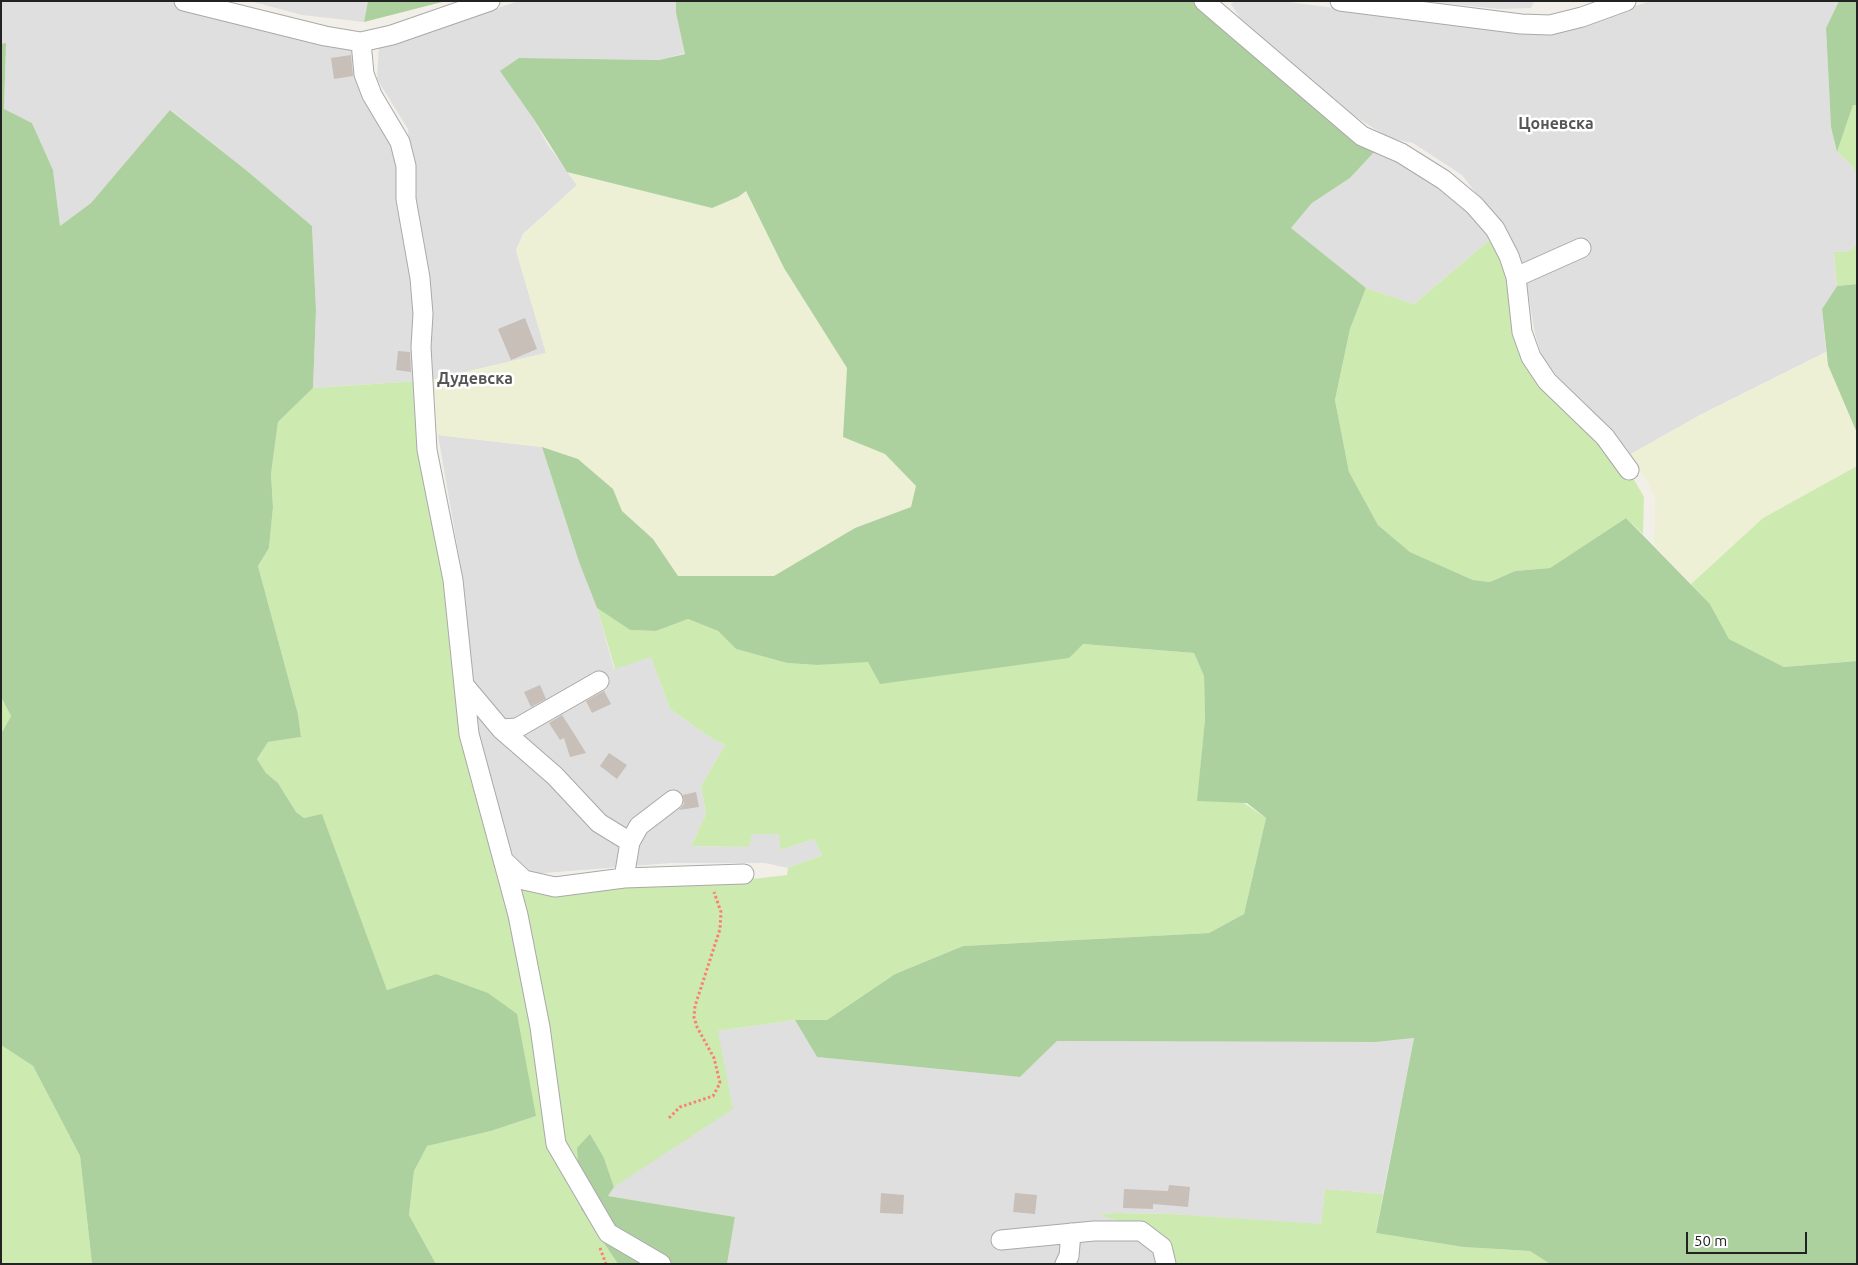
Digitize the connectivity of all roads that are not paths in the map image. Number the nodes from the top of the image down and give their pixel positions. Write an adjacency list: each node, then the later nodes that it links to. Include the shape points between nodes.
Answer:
1 (184, 1): 6 (street)
2 (490, 1): 6 (street, via 392,35)
3 (1204, 1): 8 (street, via 1362,136 1401,153 1444,180 1474,205 1495,229)
4 (1340, 1): 5 (street, via 1550,25)
5 (1626, 1)
6 (361, 42): 11 (street, via 364,74 372,95 400,142 406,166 406,199 423,314 421,346 427,450 453,580)
7 (1581, 248): 8 (street)
8 (1516, 277): 9 (street, via 1522,332 1531,357 1547,381 1605,436)
9 (1629, 470)
10 (599, 681): 12 (street, via 518,728)
11 (464, 685): 12 (street); 15 (street, via 469,734)
12 (501, 729): 14 (street, via 555,776 599,822)
13 (673, 800): 14 (street, via 639,826)
14 (630, 842): 17 (street)
15 (505, 862): 17 (street, via 524,880 556,887); 20 (street, via 540,1027 556,1144 608,1233)
16 (744, 874): 17 (street)
17 (624, 878)
18 (1072, 1233): 19 (street); 21 (street); 22 (street, via 1141,1232 1162,1247)
19 (1001, 1240)
20 (661, 1264)
21 (1065, 1264)
22 (1166, 1264)

